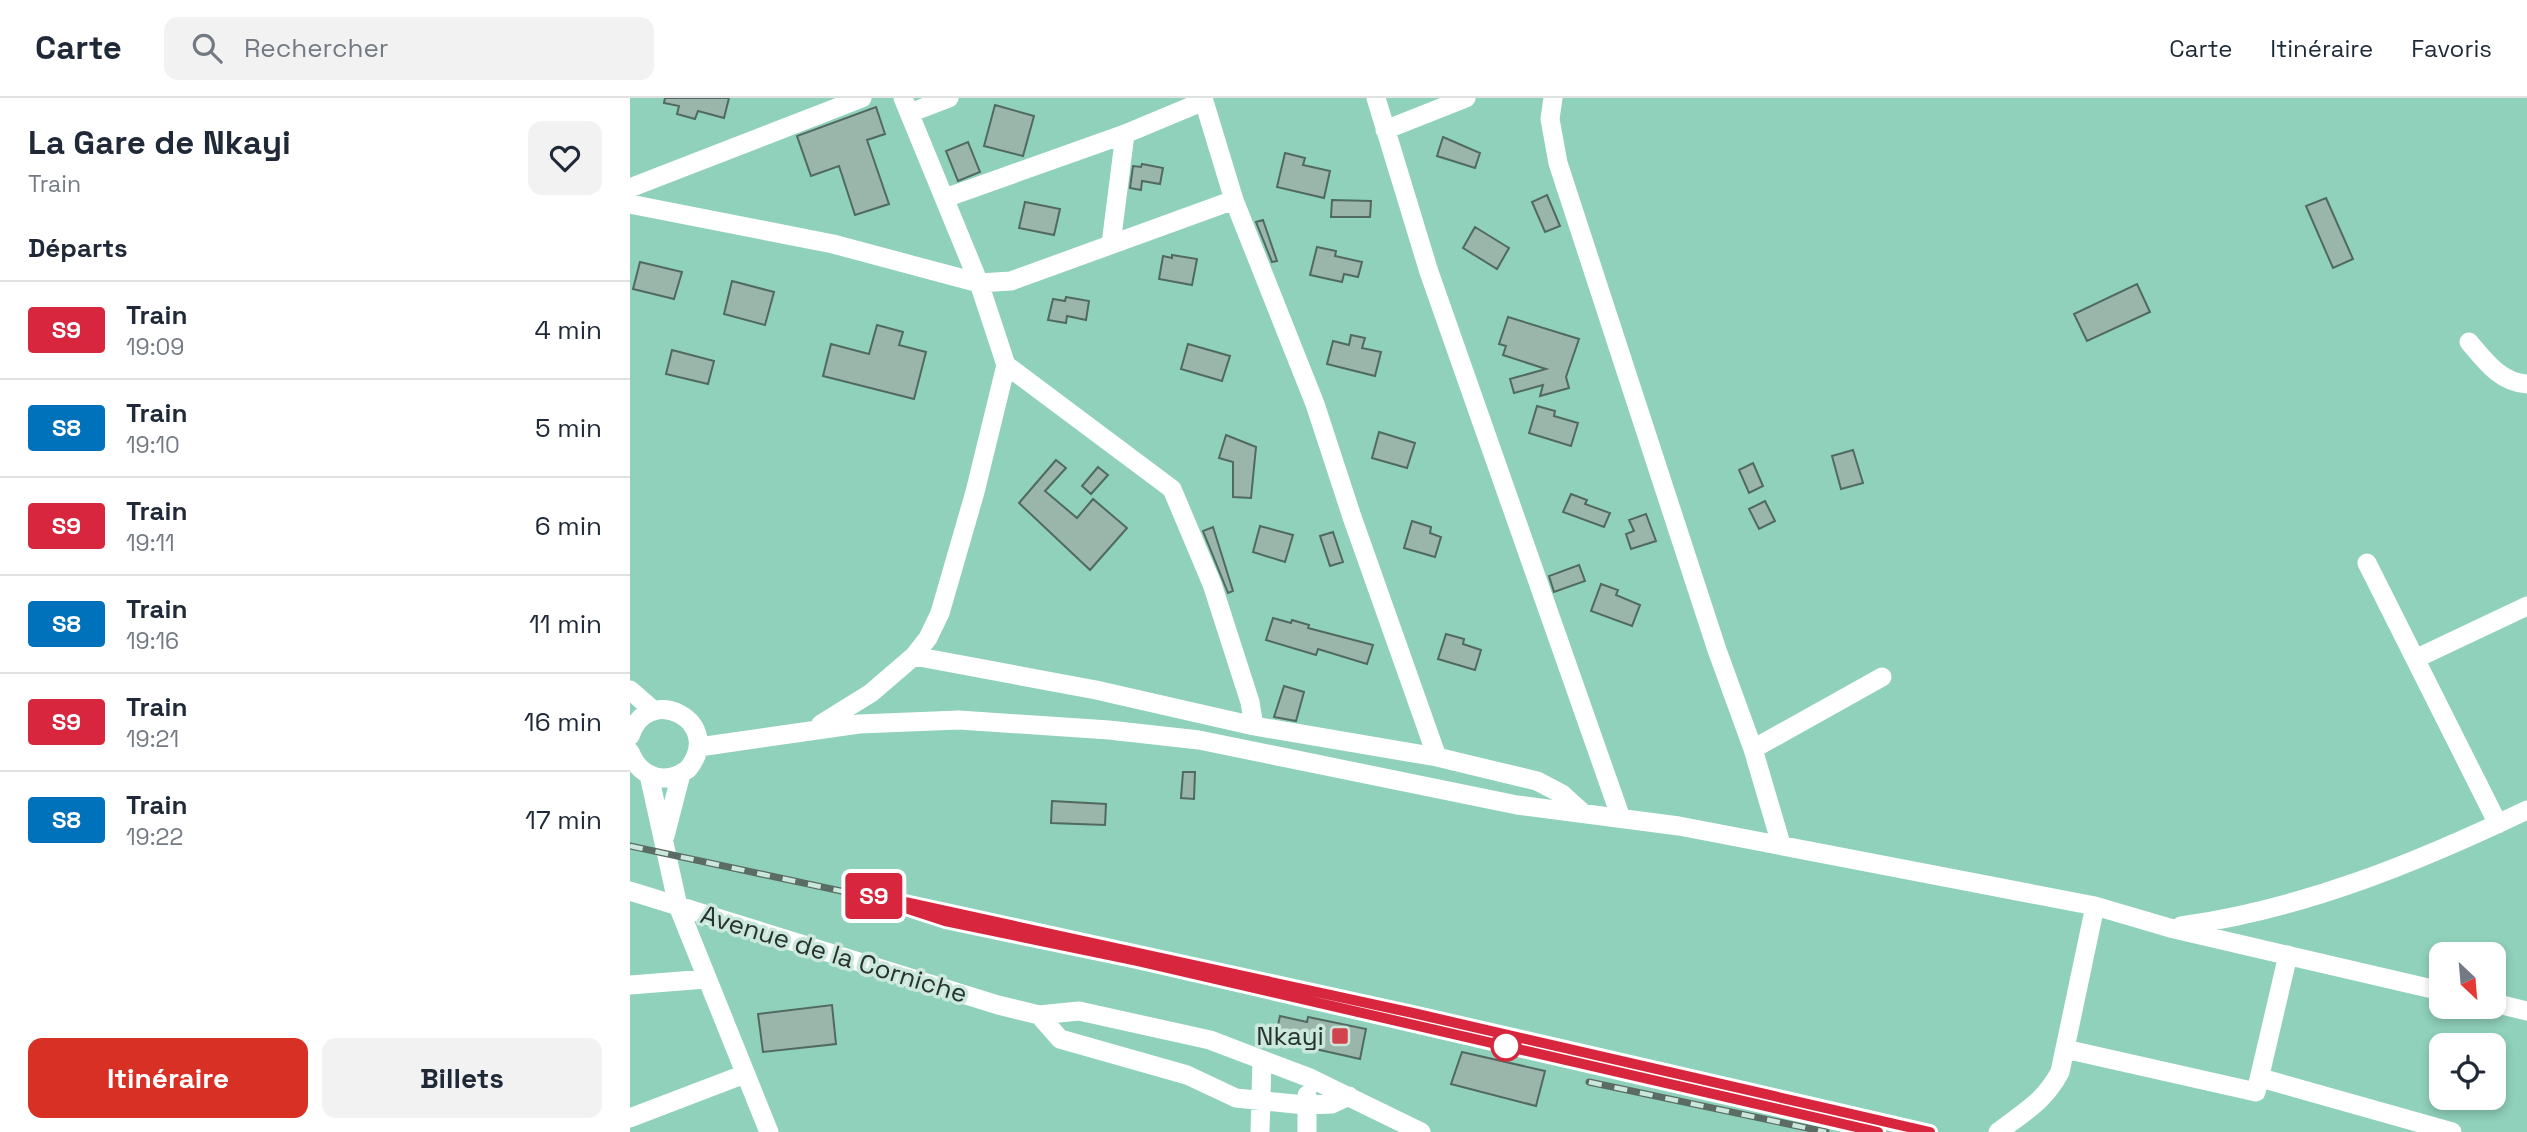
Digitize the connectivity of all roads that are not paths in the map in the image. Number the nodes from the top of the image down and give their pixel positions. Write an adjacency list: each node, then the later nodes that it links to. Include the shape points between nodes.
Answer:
1 (862, 98): 10 (street)
2 (949, 98): 7 (street)
3 (1376, 98): 8 (street)
4 (1466, 98): 8 (street)
5 (1553, 98): 30 (street, via 1550,119 1558,163)
6 (1203, 99): 9 (street); 12 (street)
7 (906, 106): 11 (street)
8 (1385, 130): 37 (street, via 1429,272)
9 (1125, 135): 11 (street); 14 (street)
10 (630, 188)
11 (945, 198): 15 (street)
12 (1234, 200): 14 (street); 32 (street, via 1315,404)
13 (630, 204): 15 (street, via 833,244)
14 (1111, 244): 15 (street, via 1011,281)
15 (979, 283): 17 (street)
16 (2469, 342): 18 (street, via 2491,368 2516,384)
17 (1006, 365): 21 (street, via 940,613); 26 (street, via 1172,489 1205,563)
18 (2527, 384)
19 (2367, 563): 22 (street)
20 (2527, 606): 22 (street)
21 (914, 656): 26 (street); 27 (street, via 871,693)
22 (2415, 659): 38 (street)
23 (1882, 677): 30 (street)
24 (630, 690): 25 (street)
25 (654, 711): 28 (street, via 637,721); 29 (street, via 682,714 695,728)
26 (1254, 726): 32 (street)
27 (811, 729): 29 (street); 36 (street, via 959,720 1110,730 1199,740 1517,805)
28 (630, 736)
29 (699, 747): 33 (street)
30 (1753, 749): 40 (street)
31 (630, 752): 34 (street)
32 (1437, 757): 36 (street, via 1536,781 1562,794)
33 (681, 774): 34 (street, via 666,778); 39 (street)
34 (649, 775): 39 (street)
35 (2527, 810): 38 (street)
36 (1584, 814): 37 (street)
37 (1621, 818): 40 (street)
38 (2498, 824): 44 (street, via 2377,876 2298,903)
39 (664, 841): 42 (street)
40 (1781, 844): 43 (street)
41 (630, 891): 42 (street, Avenue de la Corniche)
42 (678, 906): 46 (street); 51 (street, Avenue de la Corniche)
43 (2095, 906): 44 (street); 52 (street)
44 (2170, 928): 45 (street)
45 (2288, 955): 48 (street); 56 (street)
46 (706, 979): 47 (street); 54 (street)
47 (630, 985)
48 (2429, 988)
49 (2506, 1006): 50 (street)
50 (2527, 1011)
51 (1039, 1015): 53 (street, Avenue de la Corniche, via 1079,1011 1210,1040); 58 (street, via 1060,1040 1187,1075 1236,1098)
52 (2065, 1049): 56 (street, via 2254,1093); 65 (street, via 2049,1092)
53 (1262, 1060): 55 (street, Avenue de la Corniche); 58 (street)
54 (745, 1074): 60 (street); 61 (street)
55 (1310, 1078): 57 (street, Avenue de la Corniche); 59 (street)
56 (2261, 1078): 66 (street)
57 (1349, 1096): 59 (street, via 1332,1104); 64 (street, Avenue de la Corniche)
58 (1260, 1102): 59 (street); 62 (street)
59 (1305, 1105): 63 (street)
60 (630, 1118)
61 (769, 1132)
62 (1260, 1132)
63 (1307, 1132)
64 (1421, 1132)
65 (1998, 1132)
66 (2452, 1132)

